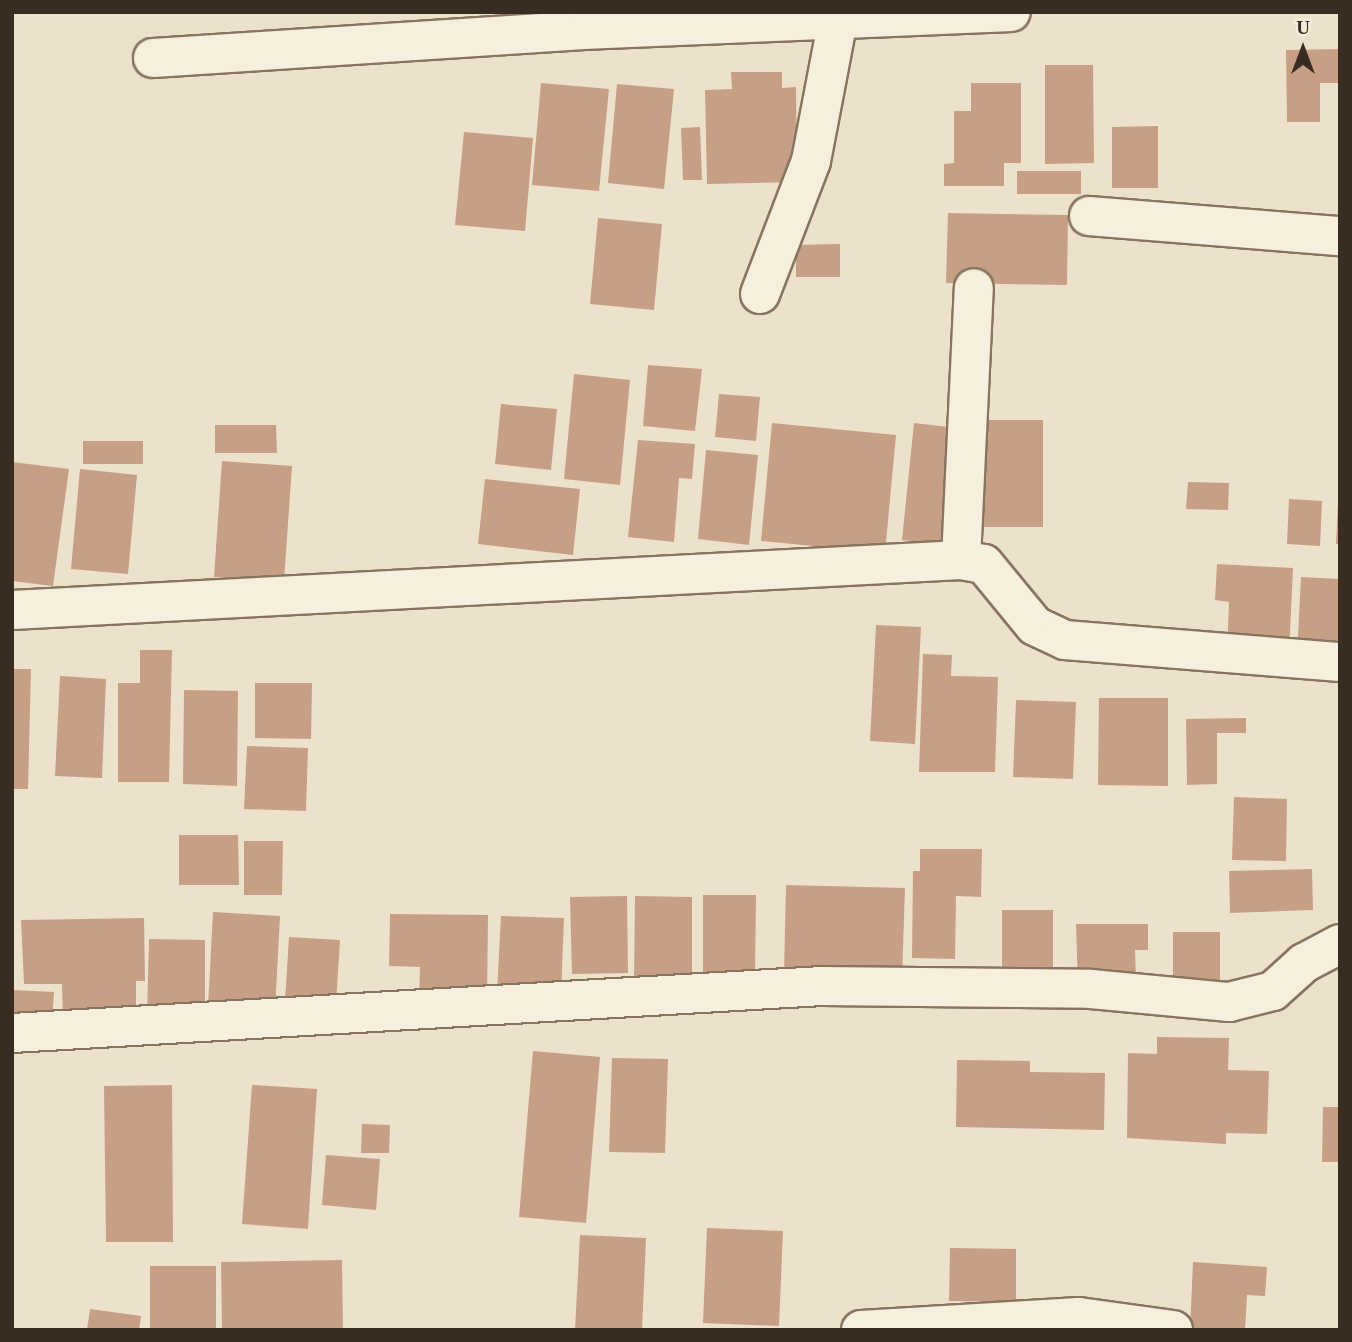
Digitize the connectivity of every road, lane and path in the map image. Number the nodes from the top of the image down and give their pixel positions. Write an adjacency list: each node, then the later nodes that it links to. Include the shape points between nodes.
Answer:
1 (1011, 12): 2 (street)
2 (838, 19): 3 (street); 7 (street, via 811,161)
3 (153, 58)
4 (1088, 216): 5 (street)
5 (1340, 236)
6 (974, 288): 8 (street)
7 (760, 294)
8 (961, 560): 9 (street); 10 (street, via 984,564 1035,626 1065,640)
9 (12, 610)
10 (1340, 662)
11 (1340, 944): 12 (street, via 1304,962 1273,990 1230,1002 1091,989 821,986)
12 (12, 1032)
13 (861, 1330): 14 (street, via 1079,1317)
14 (1173, 1330)

